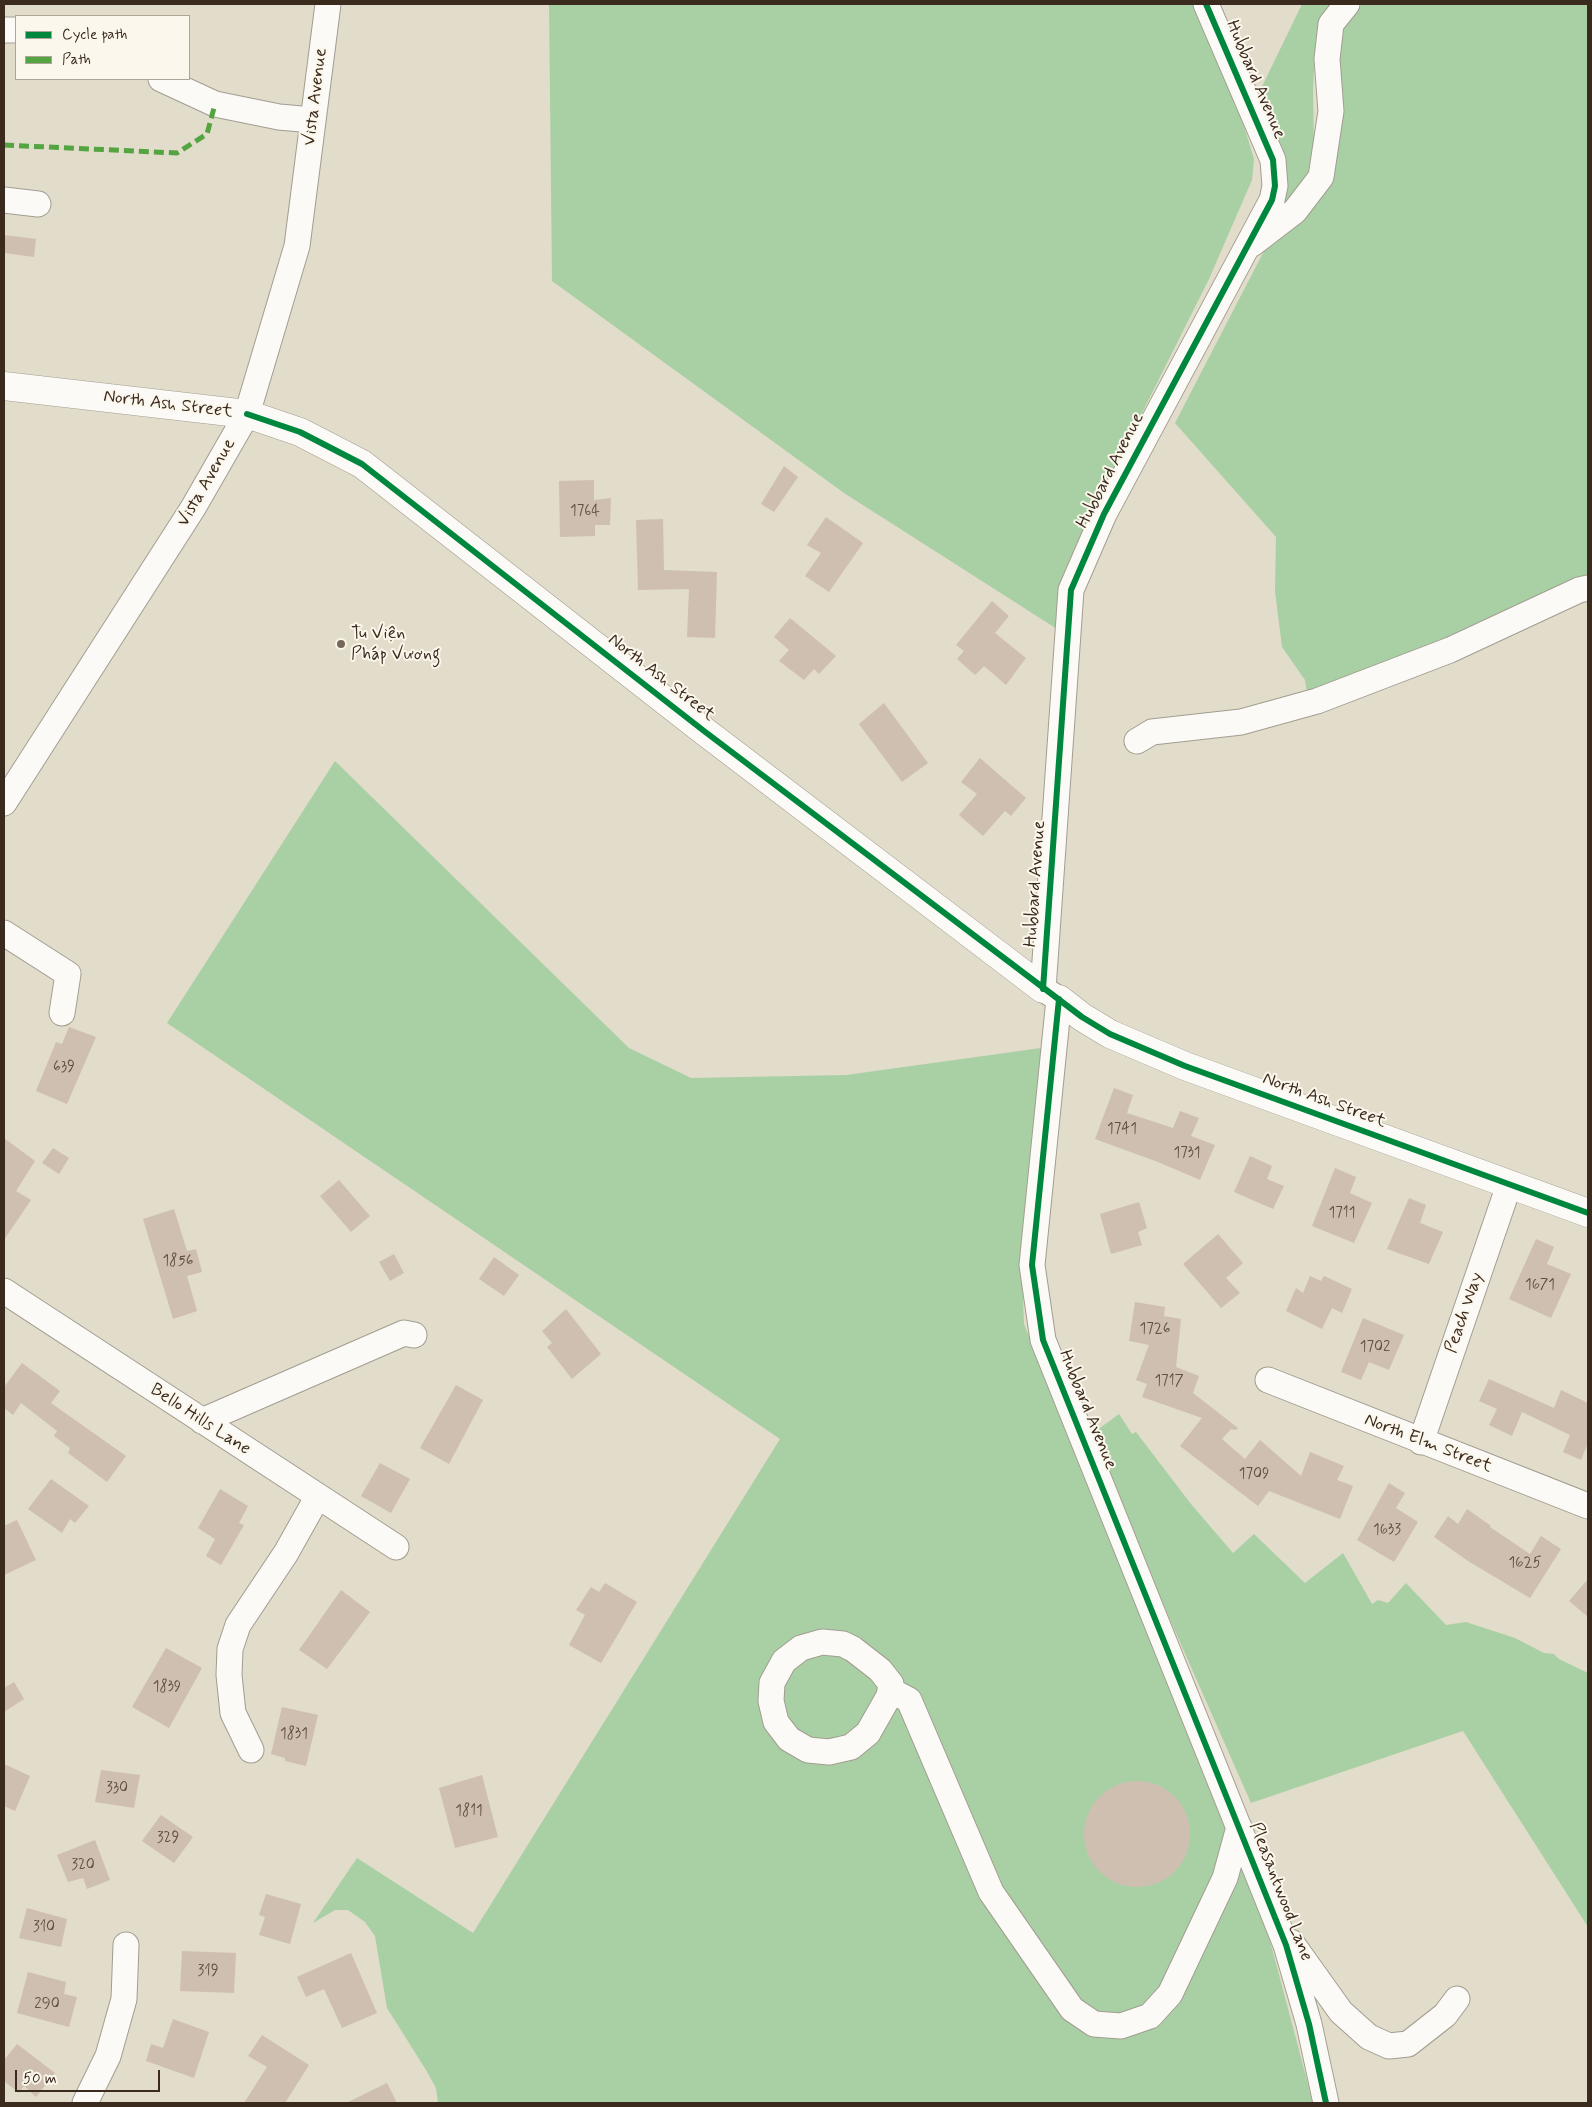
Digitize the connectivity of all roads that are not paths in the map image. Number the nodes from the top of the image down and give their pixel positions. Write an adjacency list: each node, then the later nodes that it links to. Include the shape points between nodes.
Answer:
1 (328, 4): 5 (street, Vista Avenue)
2 (1206, 4): 8 (street, Hubbard Avenue, via 1273,160 1275,186 1272,200)
3 (1347, 4): 8 (street, via 1331,24 1327,59 1331,112 1321,177 1294,211)
4 (163, 80): 5 (street, via 215,104)
5 (313, 120): 10 (street, Vista Avenue, via 297,246)
6 (4, 200): 7 (street)
7 (38, 204)
8 (1244, 251): 15 (street, Hubbard Avenue, via 1104,514 1071,590)
9 (4, 386): 10 (main road, North Ash Street)
10 (247, 414): 13 (street, Vista Avenue, via 193,508); 15 (main road, North Ash Street, via 300,432 362,464 704,731)
11 (1588, 588): 12 (street, via 1450,650 1317,701 1241,722 1152,732)
12 (1137, 741)
13 (4, 803)
14 (4, 933): 16 (street, via 68,974)
15 (1051, 994): 17 (main road, North Ash Street, via 1110,1034 1185,1066); 29 (street, Hubbard Avenue, via 1032,1265 1043,1340)
16 (62, 1013)
17 (1509, 1185): 18 (main road, North Ash Street); 23 (street, Peach Way)
18 (1588, 1213)
19 (4, 1292): 22 (street, Bello Hills Lane)
20 (414, 1335): 22 (street, via 404,1333)
21 (1268, 1380): 23 (street, North Elm Street)
22 (202, 1421): 24 (street, Bello Hills Lane)
23 (1421, 1442): 25 (street, North Elm Street)
24 (318, 1496): 26 (street, Bello Hills Lane); 28 (street, via 286,1553 238,1625 230,1649 233,1713)
25 (1588, 1506)
26 (396, 1547)
27 (890, 1690): 27 (street, via 868,1734 850,1747 829,1752 808,1750 789,1739 776,1722 771,1701 772,1683 784,1661 802,1648 822,1642 844,1644 853,1649 880,1670 891,1684); 31 (street, via 909,1700 991,1892 1072,2009 1094,2024 1121,2026 1150,2016 1170,1994)
28 (251, 1750)
29 (1236, 1818): 30 (street, Pleasantwood Lane); 31 (street)
30 (1257, 1872): 31 (street); 32 (street, Pleasantwood Lane)
31 (1225, 1878)
32 (1281, 1932): 34 (street, via 1295,1946 1341,2012 1369,2037 1389,2046 1408,2044 1445,2015); 36 (street, Pleasantwood Lane, via 1309,2024)
33 (126, 1945): 35 (street, via 124,1998 108,2056)
34 (1457, 1999)
35 (85, 2103)
36 (1326, 2103)

